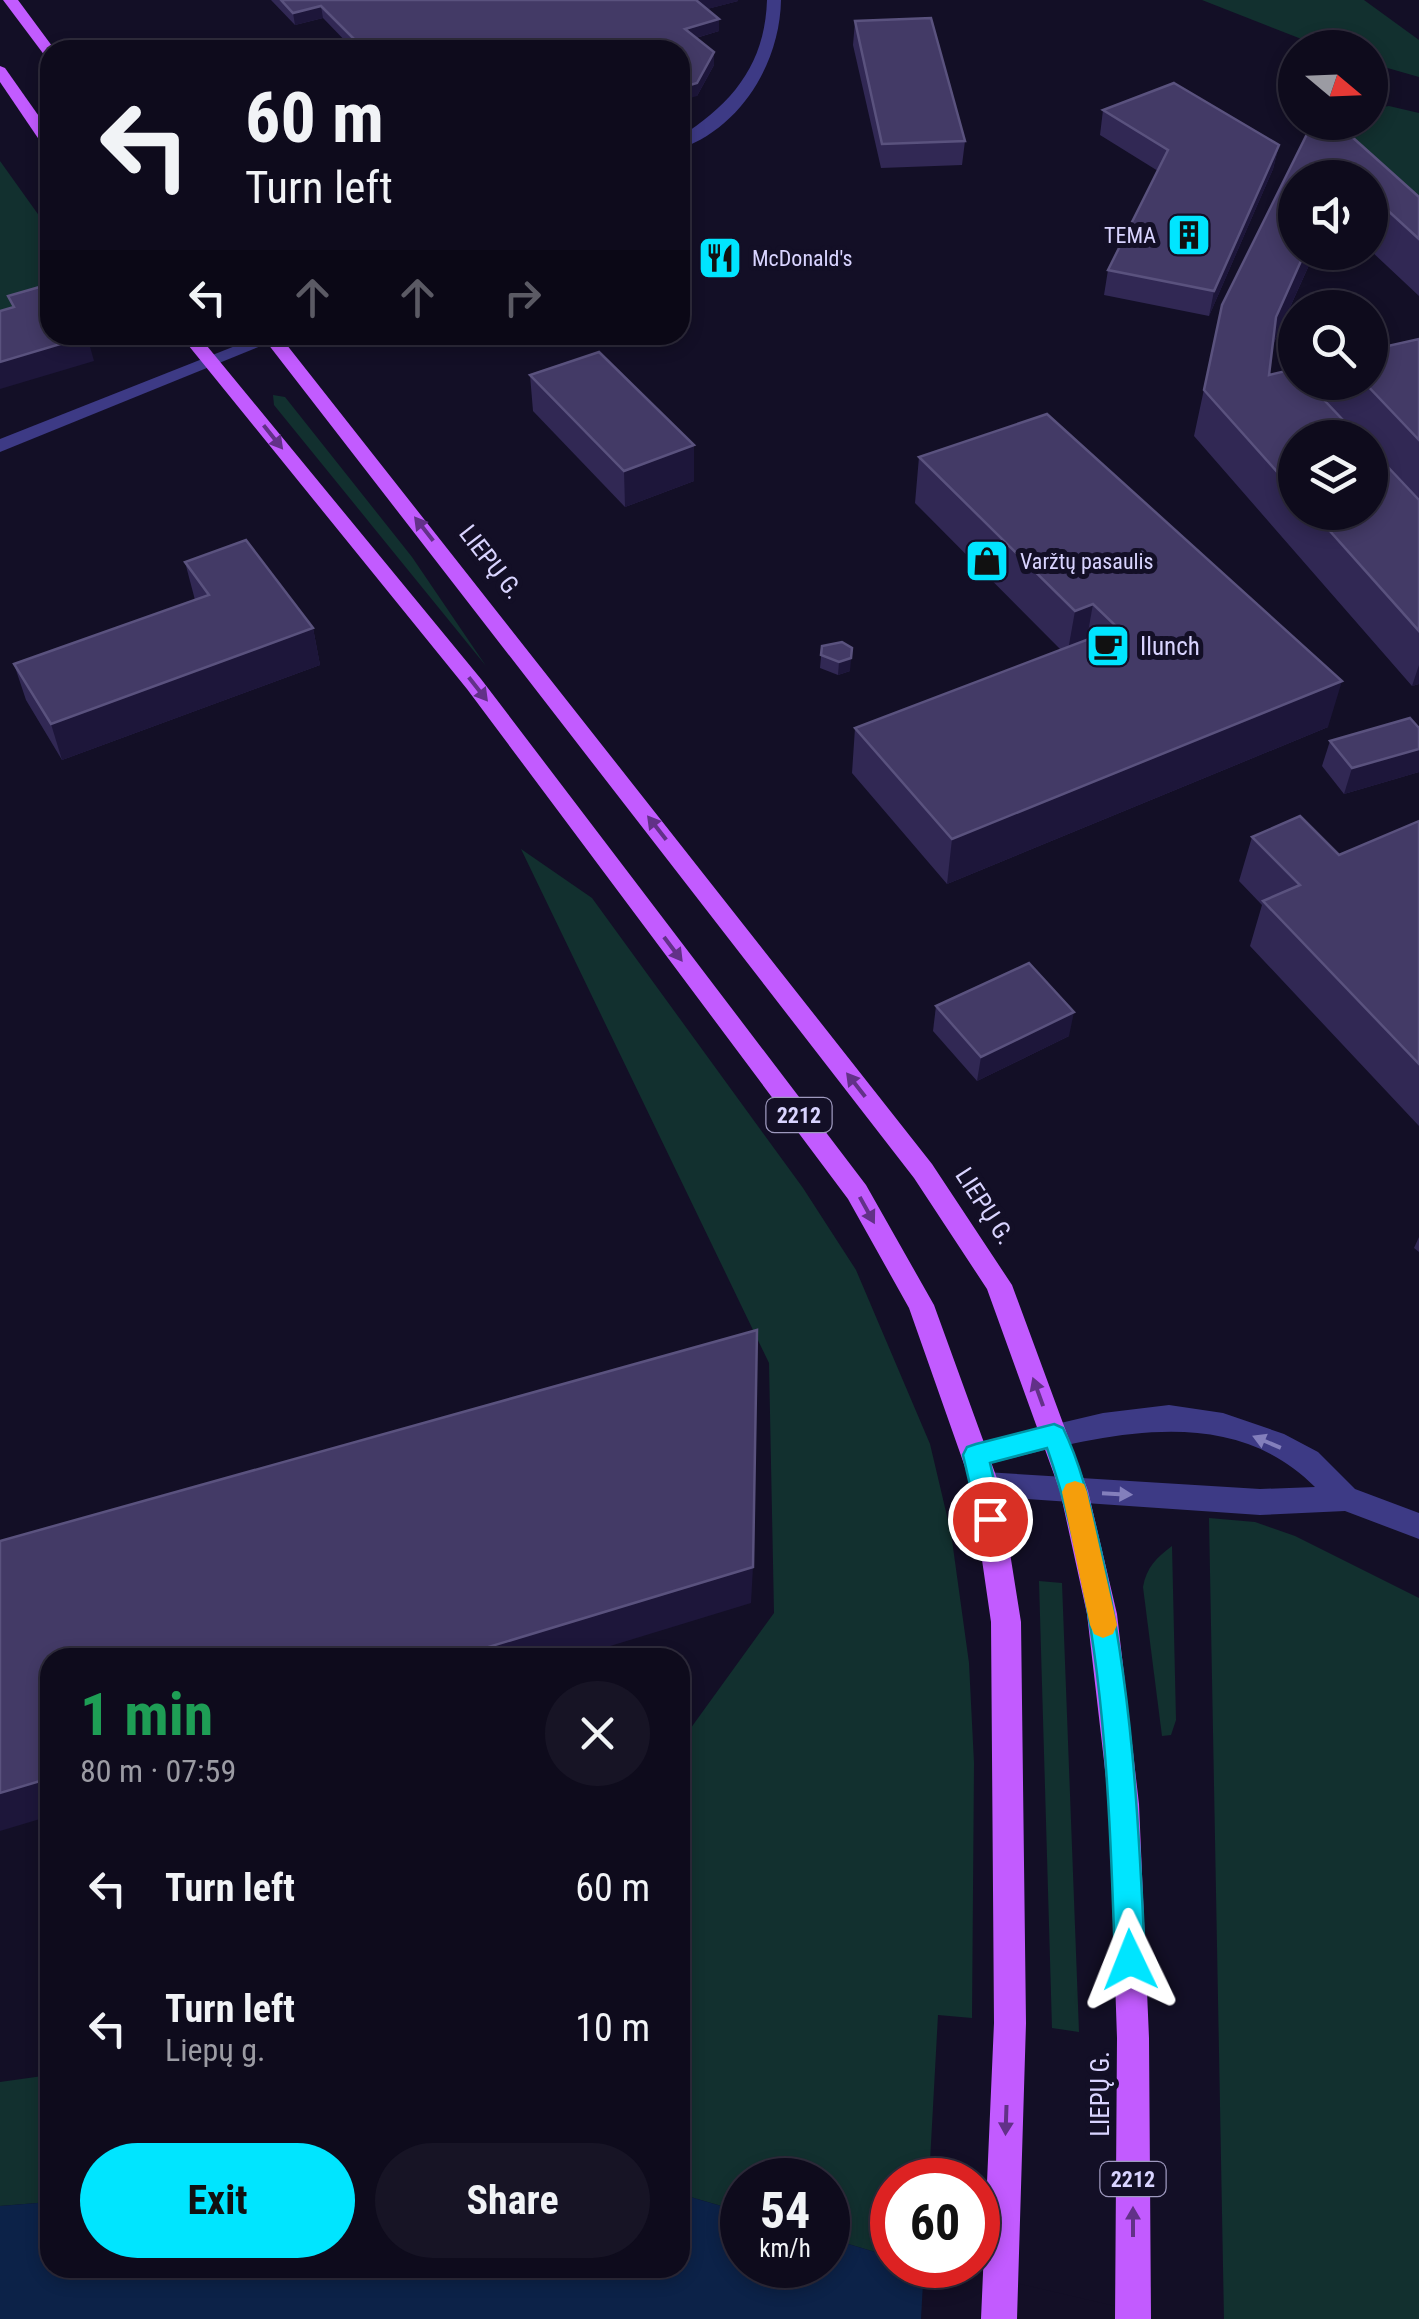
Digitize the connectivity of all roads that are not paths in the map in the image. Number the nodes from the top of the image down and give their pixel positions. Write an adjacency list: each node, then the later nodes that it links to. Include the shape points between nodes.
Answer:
1 (10, 0): 3 (main road)
2 (774, 0): 6 (street, via 766,61 740,98)
3 (40, 40)
4 (0, 71): 5 (main road)
5 (40, 129)
6 (690, 136)
7 (197, 345): 10 (main road, 2212)
8 (252, 345): 10 (street)
9 (281, 345): 12 (main road, LIEPŲ G. / 2212, one-way to 9, via 998,1285 923,1171)
10 (211, 362): 11 (street); 13 (main road, 2212, one-way to 13, via 474,684 857,1192 921,1306)
11 (0, 446)
12 (1054, 1435): 13 (street); 15 (main road, LIEPŲ G. / 2212); 16 (street, one-way to 12, via 1308,1462 1223,1425 1169,1417)
13 (976, 1455): 14 (main road, 2212)
14 (985, 1484): 15 (street); 18 (main road, 2212, one-way to 18, via 1006,1622 1010,2023)
15 (1074, 1491): 16 (street, one-way to 16, via 1260,1502); 19 (main road, LIEPŲ G. / 2212, one-way to 15, via 1133,2038 1124,1804 1102,1614)
16 (1345, 1498): 17 (street)
17 (1419, 1526)
18 (1000, 2319)
19 (1132, 2319)

